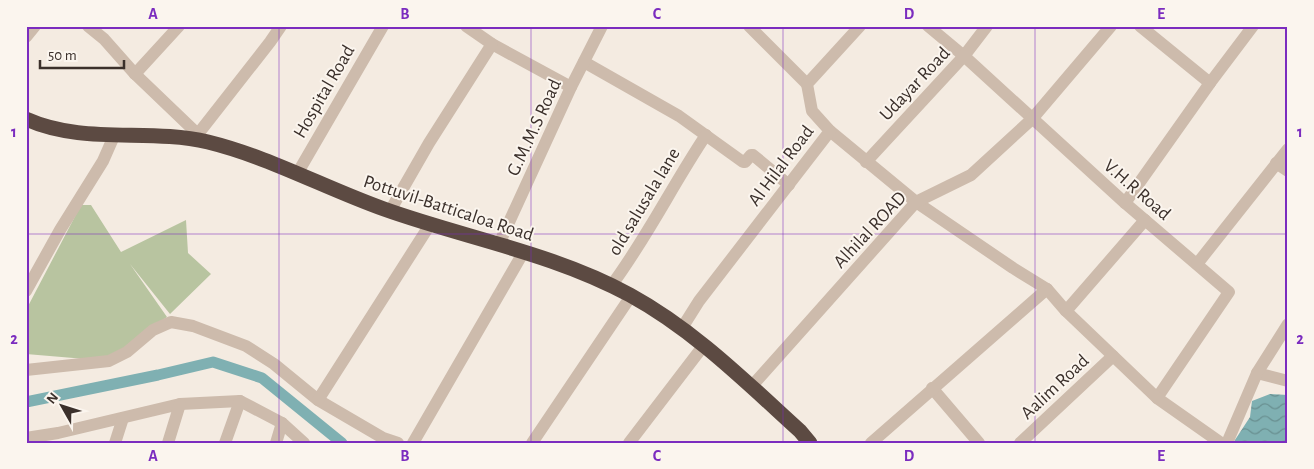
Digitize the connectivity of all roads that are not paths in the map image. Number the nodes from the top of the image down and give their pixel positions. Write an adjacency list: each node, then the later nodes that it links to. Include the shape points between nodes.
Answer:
1 (35, 26): 16 (street)
2 (88, 26): 19 (street)
3 (180, 26): 19 (street)
4 (281, 26): 28 (street)
5 (383, 26): 33 (street, Hospital Road)
6 (466, 26): 15 (street)
7 (602, 26): 18 (street, G.M.M.S Road)
8 (750, 26): 21 (street)
9 (860, 26): 21 (street)
10 (928, 26): 17 (street, V.H.R Road)
11 (987, 26): 17 (street, Udayar Road)
12 (1111, 26): 24 (street, Alhilal ROAD)
13 (1140, 26): 20 (street)
14 (1253, 26): 20 (street)
15 (487, 35): 22 (street); 37 (street)
16 (26, 37)
17 (964, 56): 24 (street, V.H.R Road); 30 (street, Udayar Road)
18 (584, 62): 22 (street, G.M.M.S Road); 26 (street)
19 (135, 74): 28 (street)
20 (1210, 83): 36 (street)
21 (807, 84): 25 (street, Al Hilal Road, via 812,111)
22 (571, 87): 40 (street, G.M.M.S Road)
23 (26, 119): 27 (highway, Pottuvil-Batticaloa Road, via 69,131)
24 (1032, 120): 35 (street, Alhilal ROAD, via 971,175); 36 (street, V.H.R Road)
25 (830, 131): 30 (street); 34 (street, Al Hilal Road)
26 (706, 135): 34 (street, via 743,162 753,155); 43 (street, old salusala lane, via 648,233)
27 (114, 136): 28 (highway, Pottuvil-Batticaloa Road); 45 (street, via 103,162)
28 (202, 138): 33 (highway, Pottuvil-Batticaloa Road)
29 (1288, 149): 31 (street)
30 (866, 162): 35 (street)
31 (1276, 163): 32 (street); 42 (street)
32 (1288, 172)
33 (297, 174): 37 (highway, Pottuvil-Batticaloa Road)
34 (789, 185): 49 (street, Al Hilal Road, via 699,301)
35 (916, 202): 44 (street); 55 (street, Alhilal ROAD)
36 (1125, 203): 38 (street, V.H.R Road)
37 (390, 211): 39 (highway, Pottuvil-Batticaloa Road)
38 (1146, 220): 42 (street, V.H.R Road); 47 (street)
39 (431, 223): 40 (highway, Pottuvil-Batticaloa Road); 58 (street)
40 (499, 244): 41 (highway, Pottuvil-Batticaloa Road)
41 (524, 253): 43 (highway, Pottuvil-Batticaloa Road); 71 (street)
42 (1196, 264): 57 (street, V.H.R Road, via 1229,292)
43 (611, 286): 46 (highway, Pottuvil-Batticaloa Road)
44 (1047, 289): 47 (street); 56 (street)
45 (26, 290)
46 (631, 296): 49 (highway, Pottuvil-Batticaloa Road); 72 (street)
47 (1066, 311): 51 (street)
48 (1288, 324): 53 (street)
49 (682, 328): 50 (highway, Pottuvil-Batticaloa Road)
50 (704, 345): 55 (highway, Pottuvil-Batticaloa Road); 73 (street)
51 (1113, 356): 57 (street); 77 (street, Aalim Road)
52 (26, 370): 58 (street, via 109,361 127,352 153,330 171,322 193,326 246,346)
53 (1257, 372): 54 (street); 79 (street)
54 (1288, 381)
55 (751, 387): 74 (highway, Pottuvil-Batticaloa Road)
56 (932, 388): 75 (street); 76 (street)
57 (1157, 398): 78 (street)
58 (318, 400): 70 (street, via 383,438)
59 (240, 401): 60 (street); 62 (street); 67 (street)
60 (180, 404): 61 (street); 66 (street)
61 (123, 418): 64 (street); 65 (street)
62 (282, 423): 68 (street); 69 (street)
63 (26, 438): 64 (street)
64 (57, 438)
65 (115, 443)
66 (168, 443)
67 (225, 443)
68 (276, 443)
69 (304, 443)
70 (398, 443)
71 (413, 443)
72 (532, 443)
73 (629, 443)
74 (810, 443)
75 (871, 443)
76 (979, 443)
77 (1020, 443)
78 (1221, 443)
79 (1227, 443)

